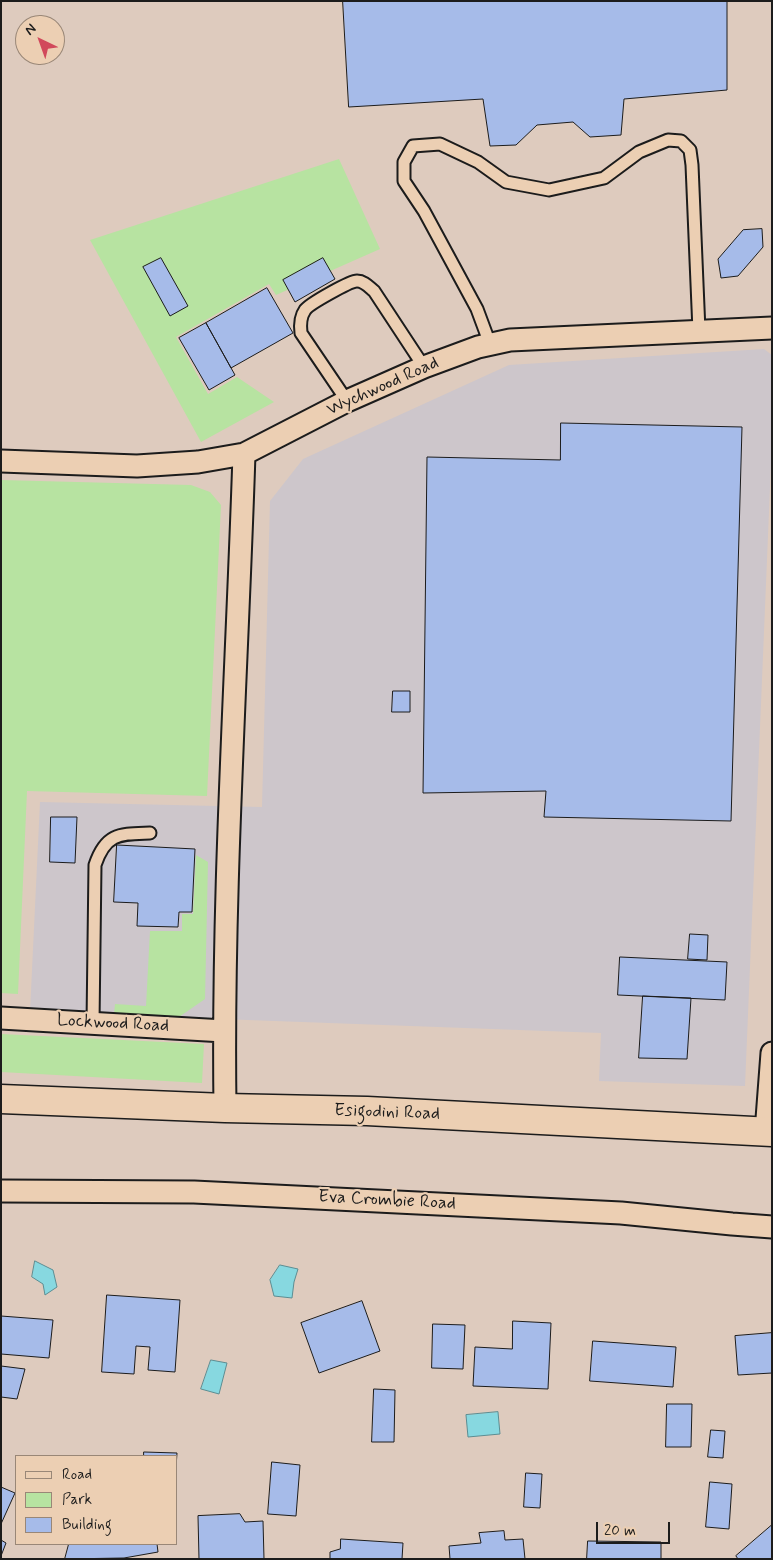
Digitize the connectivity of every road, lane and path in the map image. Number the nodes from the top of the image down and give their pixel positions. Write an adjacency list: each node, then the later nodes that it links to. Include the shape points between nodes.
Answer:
1 (772, 328): 2 (street, Wychwood Road)
2 (699, 331): 3 (street, Wychwood Road, via 510,340); 3 (lane, via 692,164 690,150 681,141 668,140 639,152 604,178 549,190 506,182 478,162 440,144 413,146 404,162 404,181 424,211 477,310)
3 (490, 344): 4 (street, Wychwood Road)
4 (424, 367): 5 (street, Wychwood Road); 5 (lane, via 374,291 358,281 345,284 305,309 300,322 302,333)
5 (347, 401): 6 (street, Wychwood Road)
6 (244, 454): 7 (street, Wychwood Road, via 198,462 138,466); 11 (street)
7 (1, 461)
8 (150, 832): 10 (lane, via 114,837 95,864)
9 (1, 1018): 10 (street, Lockwood Road)
10 (93, 1023): 11 (street, Lockwood Road)
11 (224, 1031): 14 (street)
12 (772, 1054): 15 (street)
13 (1, 1098): 14 (main road, Esigodini Road)
14 (225, 1108): 15 (main road, Esigodini Road, via 367,1111)
15 (769, 1132)
16 (1, 1191): 17 (street, Eva Crombie Road, via 204,1192 621,1213)
17 (772, 1226)

